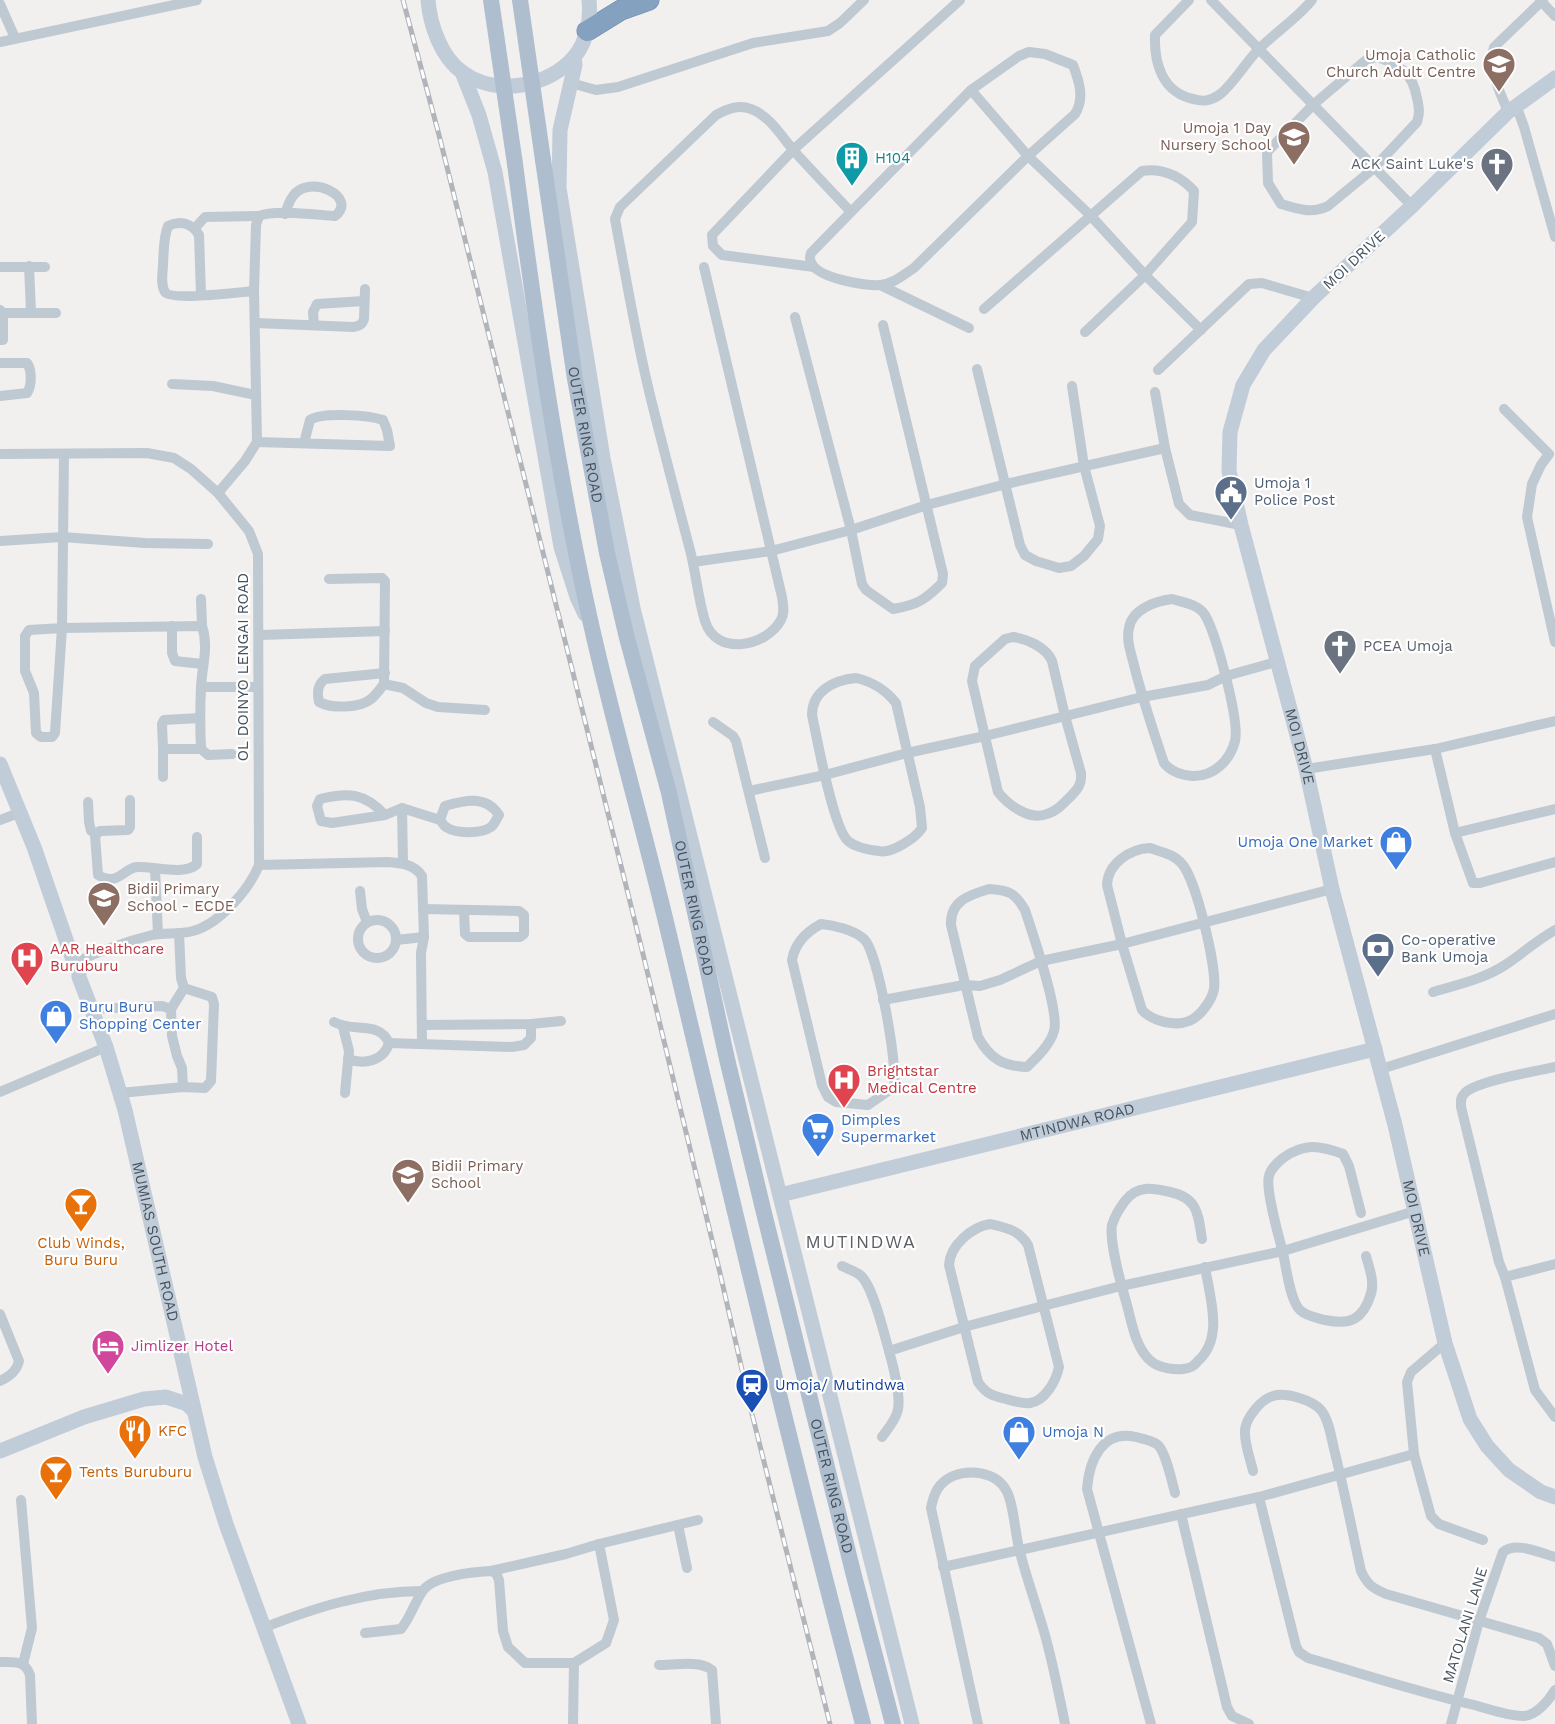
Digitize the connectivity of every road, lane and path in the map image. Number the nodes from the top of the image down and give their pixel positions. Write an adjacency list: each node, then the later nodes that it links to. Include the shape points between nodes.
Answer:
1 (196, 0): 16 (street)
2 (428, 0): 20 (main road, OUTER RING ROAD, via 430,20 438,39)
3 (491, 0): 89 (main road, OUTER RING ROAD, bridge, via 532,294)
4 (520, 0): 95 (main road, OUTER RING ROAD, bridge, via 574,379)
5 (589, 0): 15 (main road, OUTER RING ROAD)
6 (649, 0): 15 (highway, via 621,10)
7 (864, 0): 22 (street, via 828,31 753,43 618,87 596,90)
8 (960, 0): 26 (street)
9 (1189, 0): 18 (street, via 1155,35 1156,62 1171,90 1203,102 1220,95)
10 (1211, 0): 18 (street)
11 (1311, 0): 18 (street)
12 (1541, 0): 14 (street); 25 (street, via 1494,47 1491,56 1494,74)
13 (0, 4): 16 (street)
14 (1555, 16)
15 (587, 31): 19 (main road, OUTER RING ROAD)
16 (15, 38): 17 (street)
17 (0, 42)
18 (1258, 50): 24 (street)
19 (574, 57): 20 (main road, OUTER RING ROAD, via 556,72 533,83 509,87 484,83); 22 (main road)
20 (462, 72): 89 (main road, OUTER RING ROAD, via 479,115 498,188 561,547 577,597)
21 (1555, 78): 25 (main road, MOI DRIVE)
22 (571, 83): 88 (main road, via 560,130 559,188 603,458)
23 (971, 90): 27 (street); 27 (street, via 1029,52 1073,65 1080,83 1080,106); 30 (street)
24 (1314, 104): 28 (street); 28 (street, via 1267,153 1268,183 1281,204 1306,211 1320,210); 28 (street, via 1366,60 1378,57 1396,65 1413,80 1420,112 1417,122)
25 (1512, 108): 29 (main road, MOI DRIVE); 35 (street, via 1524,127)
26 (794, 150): 30 (street); 40 (street, via 712,235 713,246 722,255); 85 (street, via 769,121 751,109 725,110 620,207 615,219 649,389)
27 (1028, 156): 33 (street); 42 (street, via 914,268 893,282)
28 (1373, 169): 29 (street)
29 (1412, 206): 46 (main road, MOI DRIVE)
30 (851, 212): 40 (street, via 811,253)
31 (285, 214): 31 (street, via 335,216 342,207 332,191 323,187 302,188 293,195); 32 (street)
32 (259, 216): 34 (street, via 205,217); 44 (street)
33 (1090, 216): 41 (street); 41 (street, via 1142,171 1153,169 1182,179 1194,191 1192,222); 48 (street)
34 (195, 228): 45 (street); 45 (street, via 181,223 168,226 162,283 170,296)
35 (1555, 237)
36 (29, 266): 37 (street); 38 (street); 50 (street)
37 (0, 267)
38 (45, 267)
39 (704, 267): 84 (street)
40 (814, 267): 42 (street, via 821,273 854,282)
41 (1145, 275): 57 (street); 58 (street)
42 (880, 285): 56 (street)
43 (365, 289): 47 (street)
44 (254, 291): 45 (street); 53 (street)
45 (201, 294)
46 (1313, 298): 57 (street, via 1253,282); 79 (main road, MOI DRIVE, via 1264,351 1243,385 1230,432 1229,471)
47 (364, 301): 54 (street, via 317,304); 54 (street, via 362,324)
48 (984, 309)
49 (2, 312): 50 (street); 59 (street)
50 (31, 312): 51 (street)
51 (56, 313)
52 (795, 317): 80 (street)
53 (255, 323): 54 (street); 66 (street)
54 (314, 325)
55 (882, 325): 78 (street)
56 (969, 328)
57 (1201, 330): 62 (street)
58 (1085, 332)
59 (1, 340): 60 (street)
60 (1, 363): 67 (street, via 27,363 30,387 24,395)
61 (977, 369): 76 (street)
62 (1158, 370)
63 (172, 384): 66 (street, via 213,386)
64 (1072, 387): 75 (street)
65 (1155, 392): 71 (street)
66 (256, 395): 69 (street)
67 (0, 396)
68 (1504, 409): 72 (street)
69 (257, 442): 70 (street); 77 (street)
70 (304, 443): 70 (street, via 326,444 390,446 383,420 323,416 310,420)
71 (1165, 448): 75 (street); 79 (street, via 1183,510 1190,515)
72 (1552, 451): 96 (street, via 1540,465 1532,484 1527,517)
73 (0, 454): 74 (street, OL DOINYO LENGAI ROAD)
74 (64, 454): 77 (street, OL DOINYO LENGAI ROAD, via 147,453 174,458); 81 (street)
75 (1084, 466): 76 (street); 76 (street, via 1100,526 1098,539 1071,566 1059,568 1025,555)
76 (1006, 484): 78 (street)
77 (218, 493): 94 (street, OL DOINYO LENGAI ROAD, via 255,542)
78 (927, 506): 80 (street); 80 (street, via 942,583 913,606 893,609 866,590)
79 (1241, 525): 97 (main road, MOI DRIVE)
80 (851, 530): 84 (street)
81 (62, 537): 82 (street); 83 (street); 92 (street)
82 (0, 541)
83 (208, 544)
84 (771, 551): 85 (street); 85 (street, via 784,611 770,632 741,646 721,641 710,633)
85 (693, 562)
86 (329, 579): 93 (street, via 386,581)
87 (201, 599): 91 (street)
88 (633, 608): 95 (main road); 171 (main road)
89 (591, 624): 227 (main road, OUTER RING ROAD)
90 (172, 626): 91 (street); 92 (street); 98 (street, via 173,658)
91 (202, 626): 98 (street, via 206,644)
92 (62, 627): 92 (street, via 55,733 52,737 41,737 34,729 34,693 25,671 26,633)
93 (385, 631): 94 (street); 100 (street)
94 (260, 635): 102 (street, OL DOINYO LENGAI ROAD)
95 (627, 638): 228 (main road, OUTER RING ROAD, via 669,793 759,1191)
96 (1555, 642)
97 (1276, 662): 99 (street); 116 (main road, MOI DRIVE)
98 (202, 664): 101 (street)
99 (1226, 676): 103 (street, via 1208,685); 103 (street, via 1204,614 1195,606 1172,599 1155,602 1139,612 1129,626 1128,640); 103 (street, via 1235,741 1217,769 1203,776 1170,771)
100 (384, 678): 100 (street, via 325,679 317,696 324,705 361,704 371,699); 104 (street, via 438,707)
101 (201, 687): 102 (street); 106 (street)
102 (257, 687): 134 (street, OL DOINYO LENGAI ROAD)
103 (1142, 697): 105 (street)
104 (485, 710)
105 (1065, 716): 109 (street); 109 (street, via 1049,653 1013,637 1005,639 975,666 972,674); 109 (street, via 1082,781 1060,807 1047,815 1037,816 1006,801 998,792)
106 (200, 718): 110 (street, via 164,720); 111 (street)
107 (1555, 721): 112 (street)
108 (713, 722): 119 (street, via 736,741)
109 (985, 736): 113 (street)
110 (163, 749): 111 (street); 118 (street)
111 (201, 749): 114 (street, via 208,755)
112 (1435, 749): 116 (street); 129 (street)
113 (907, 753): 117 (street); 117 (street, via 896,703 888,693 872,682 843,679 826,687 812,706); 117 (street, via 922,828 918,835 893,850 882,852 849,841 840,829)
114 (232, 754)
115 (0, 764): 124 (main road, MUMIAS SOUTH ROAD)
116 (1306, 769): 136 (main road, MOI DRIVE)
117 (825, 775): 119 (street)
118 (163, 777)
119 (749, 791): 131 (street)
120 (130, 800): 128 (street, via 128,830)
121 (88, 801): 128 (street, via 89,827)
122 (402, 808): 125 (street); 127 (street); 133 (street)
123 (1555, 809): 129 (street)
124 (21, 812): 126 (street); 149 (main road, MUMIAS SOUTH ROAD)
125 (385, 815): 125 (street, via 365,797 335,795 320,800 317,806 321,821 332,823)
126 (0, 820)
127 (440, 820): 127 (street, via 445,806 458,802 483,801 499,815 494,825 474,832 445,827)
128 (97, 832): 135 (street, via 94,840 98,875 117,878 134,867)
129 (1455, 833): 132 (street, via 1473,883)
130 (197, 837): 135 (street, via 194,867)
131 (765, 858)
132 (1555, 862)
133 (403, 863): 134 (street); 138 (street, via 418,869 422,876)
134 (259, 865): 143 (street, via 252,881 222,914 204,928)
135 (155, 869): 144 (street)
136 (1332, 889): 141 (street); 163 (main road, MOI DRIVE)
137 (360, 891): 140 (street)
138 (423, 909): 139 (street); 145 (street)
139 (464, 910): 139 (street, via 522,912 524,934 469,937 465,934)
140 (367, 922): 146 (street, via 386,922); 146 (street, via 358,935 365,954 385,956)
141 (1204, 923): 147 (street); 147 (street, via 1189,873 1181,862 1150,848 1136,849 1108,876); 147 (street, via 1214,990 1190,1021 1158,1020 1142,1010)
142 (1555, 930): 152 (street, via 1503,966)
143 (180, 933): 144 (street); 151 (street)
144 (158, 934): 149 (street, via 118,943)
145 (424, 937): 146 (street); 159 (street)
146 (396, 940)
147 (1122, 944): 148 (street)
148 (1041, 961): 150 (street, via 981,986); 150 (street, via 1017,896 1002,889 979,892 957,903 950,914); 150 (street, via 1055,1029 1027,1067 1008,1066 985,1049)
149 (74, 963): 154 (main road, MUMIAS SOUTH ROAD)
150 (964, 985): 153 (street)
151 (184, 988): 155 (street); 167 (street, via 212,997 214,1004 211,1081 205,1088)
152 (1433, 992)
153 (884, 1000): 153 (street, via 864,939 821,924 794,950 792,960 822,1085 836,1102 868,1105 894,1087 894,1053)
154 (91, 1009): 155 (street); 162 (main road, MUMIAS SOUTH ROAD)
155 (171, 1009): 167 (street, via 172,1036 182,1068)
156 (1555, 1014): 166 (street)
157 (561, 1021): 158 (street)
158 (531, 1024): 159 (street); 161 (street, via 531,1038 524,1045)
159 (422, 1025): 161 (street)
160 (389, 1043): 161 (street); 164 (street, via 386,1051 372,1061); 164 (street, via 382,1031 338,1024 349,1051)
161 (422, 1044)
162 (105, 1047): 168 (street); 170 (main road, MUMIAS SOUTH ROAD)
163 (1376, 1049): 166 (main road, MOI DRIVE); 171 (main road, MTINDWA ROAD)
164 (348, 1059): 169 (street)
165 (1555, 1067): 180 (street, via 1501,1079 1466,1091 1461,1097)
166 (1381, 1070): 172 (main road, MOI DRIVE)
167 (183, 1087): 170 (street)
168 (0, 1092)
169 (345, 1093)
170 (120, 1094): 188 (main road, MUMIAS SOUTH ROAD)
171 (780, 1196): 229 (main road)
172 (1415, 1211): 175 (street); 185 (main road, MOI DRIVE)
173 (1361, 1213): 175 (street, via 1343,1154 1312,1146 1295,1149 1278,1162 1269,1176)
174 (1202, 1239): 181 (street, via 1197,1213 1183,1194 1152,1188 1130,1194 1116,1212 1112,1227)
175 (1282, 1251): 176 (street, via 1299,1309 1339,1323 1351,1322 1362,1314 1371,1295); 179 (street)
176 (1366, 1256)
177 (1555, 1263): 180 (street)
178 (842, 1266): 186 (street, via 860,1274 865,1281)
179 (1205, 1267): 181 (street); 181 (street, via 1214,1336 1206,1355 1191,1368 1174,1370 1153,1364 1142,1352)
180 (1504, 1277): 191 (street, via 1535,1390)
181 (1121, 1286): 182 (street)
182 (1043, 1306): 184 (street); 184 (street, via 1059,1367 1050,1388 1029,1403 984,1390 978,1382); 184 (street, via 1023,1237 1012,1229 981,1225 950,1256)
183 (0, 1314): 187 (street, via 19,1360 15,1370)
184 (964, 1327): 186 (street)
185 (1445, 1343): 194 (street, via 1411,1372 1407,1382); 199 (main road, MOI DRIVE, via 1470,1419 1487,1446 1509,1470)
186 (889, 1351): 192 (street, via 899,1404)
187 (0, 1381)
188 (188, 1381): 189 (main road); 190 (main road, MUMIAS SOUTH ROAD)
189 (156, 1397): 190 (main road, via 187,1404); 193 (main road)
190 (194, 1411): 214 (main road, MUMIAS SOUTH ROAD, via 215,1491)
191 (1555, 1417)
192 (882, 1437)
193 (3, 1446)
194 (1414, 1454): 196 (street); 205 (street, via 1431,1516 1439,1524)
195 (1253, 1471): 196 (street, via 1246,1442 1247,1420 1263,1402 1287,1395 1311,1403 1326,1418)
196 (1341, 1476): 198 (street); 213 (street, via 1366,1582 1386,1594)
197 (1175, 1493): 204 (street, via 1157,1445 1128,1435 1113,1437 1093,1458 1088,1474 1087,1489)
198 (1259, 1497): 201 (street); 222 (street, via 1299,1652 1308,1658)
199 (1555, 1497)
200 (21, 1500): 218 (street, via 32,1628)
201 (1180, 1514): 204 (street); 233 (street, via 1227,1707 1232,1716)
202 (698, 1520): 203 (street)
203 (678, 1525): 206 (street); 210 (street)
204 (1100, 1533): 207 (street); 232 (street)
205 (1483, 1540)
206 (599, 1544): 211 (street); 217 (street, via 614,1620 606,1643)
207 (1020, 1552): 209 (street); 209 (street, via 1007,1491 990,1477 964,1473 939,1485 933,1495 931,1508); 231 (street)
208 (1555, 1557): 213 (street, MATOLANI LANE, via 1516,1547 1503,1552)
209 (943, 1567): 230 (street)
210 (687, 1568)
211 (491, 1571): 212 (street, via 438,1580); 217 (street, via 499,1580 508,1647 525,1663)
212 (422, 1591): 214 (street, via 393,1591 319,1606); 215 (street, via 401,1629)
213 (1479, 1621): 220 (street, via 1539,1638 1547,1644); 222 (street, MATOLANI LANE)
214 (263, 1628): 224 (main road, MUMIAS SOUTH ROAD)
215 (365, 1633)
216 (0, 1662): 218 (street)
217 (574, 1663): 225 (street)
218 (23, 1664): 223 (street, via 30,1675)
219 (659, 1665): 226 (street, via 701,1665 712,1670)
220 (1555, 1666)
221 (1555, 1690): 222 (street, via 1525,1716)
222 (1458, 1701): 234 (street, MATOLANI LANE)
223 (32, 1724)
224 (299, 1724)
225 (573, 1724)
226 (716, 1724)
227 (863, 1724)
228 (893, 1724)
229 (912, 1724)
230 (978, 1724)
231 (1065, 1724)
232 (1151, 1724)
233 (1249, 1724)
234 (1451, 1724)

